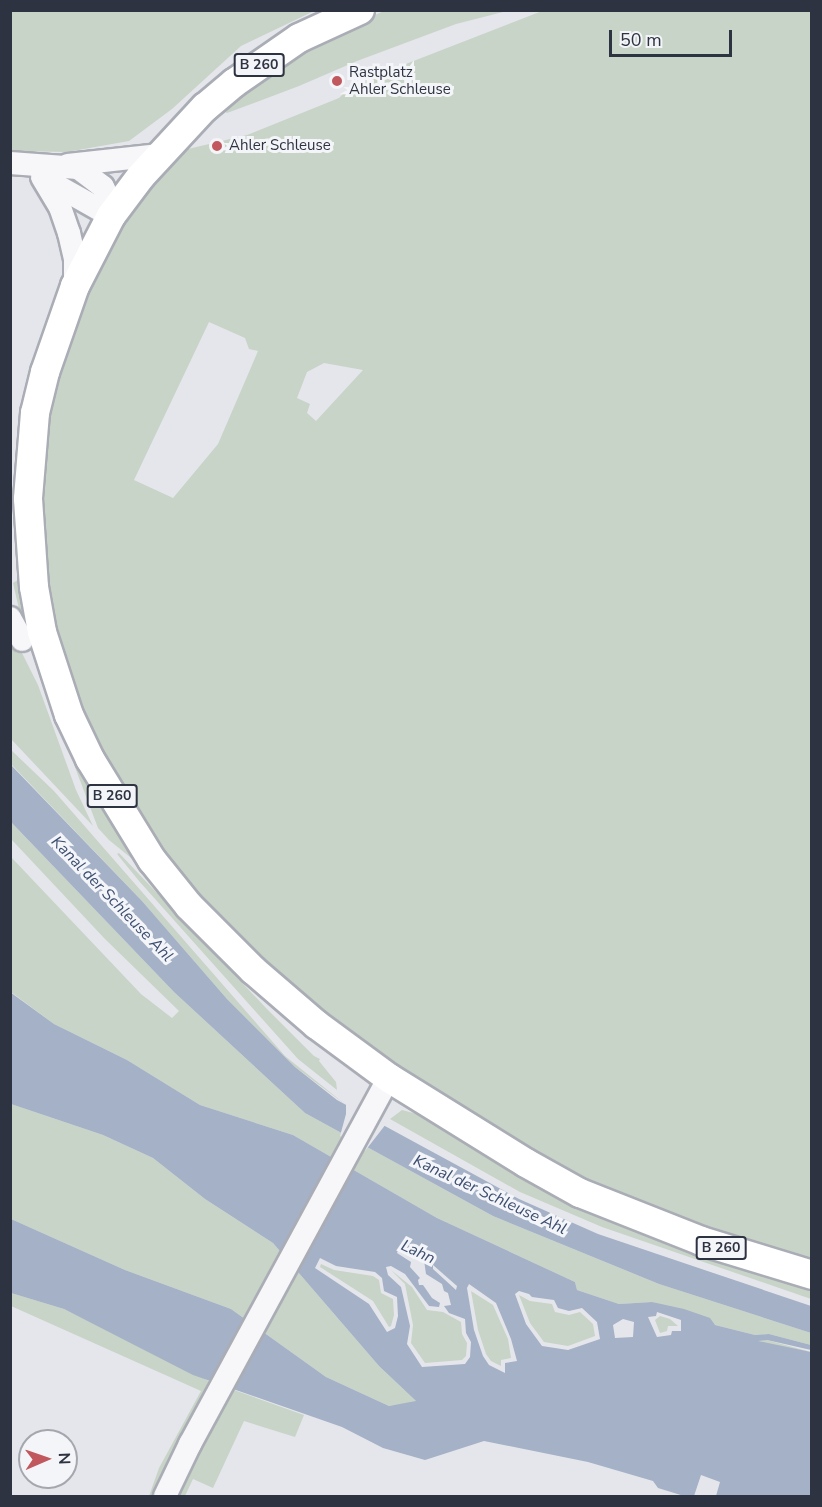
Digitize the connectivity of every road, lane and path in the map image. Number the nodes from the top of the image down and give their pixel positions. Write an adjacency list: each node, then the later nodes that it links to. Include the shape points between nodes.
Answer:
1 (360, 10): 2 (main road, B 260, via 299,38 234,83 205,107)
2 (159, 156): 3 (street); 4 (main road, B 260)
3 (34, 168): 4 (street, via 78,168 92,176 109,199); 5 (street, via 60,207 75,259)
4 (111, 216): 5 (main road, B 260)
5 (75, 286): 8 (main road, B 260, via 35,413 28,499 34,586 42,632 69,715 129,825 189,906 253,970)
6 (10, 618): 7 (street)
7 (22, 640)
8 (384, 1085): 9 (main road, B 260, via 580,1193 700,1241); 10 (street)
9 (812, 1275)
10 (165, 1497)

